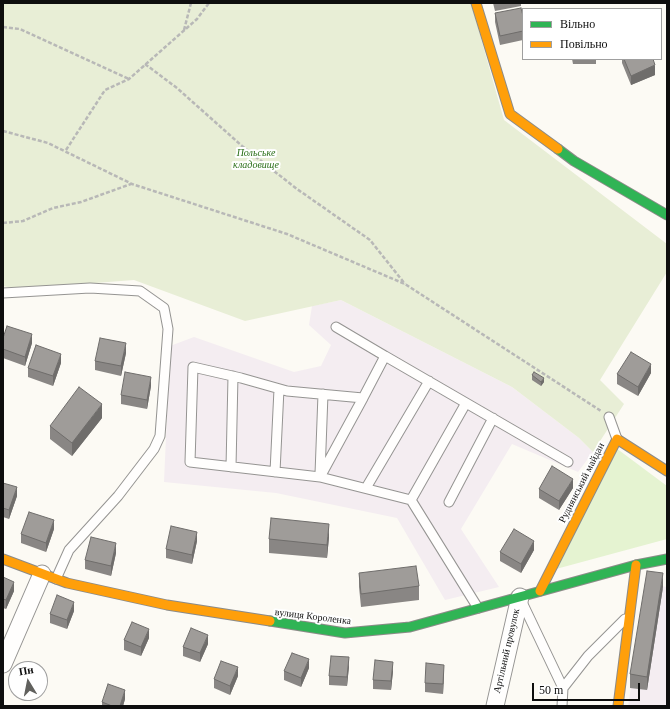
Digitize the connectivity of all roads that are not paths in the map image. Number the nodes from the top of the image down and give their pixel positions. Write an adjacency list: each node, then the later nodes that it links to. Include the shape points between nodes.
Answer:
1 (476, 3): 2 (street, via 500,89 510,114 574,161)
2 (667, 214)
3 (3, 293): 26 (lane, via 90,288 140,291 164,308 168,329 160,436 154,449 118,496)
4 (336, 327): 5 (lane)
5 (385, 356): 7 (lane); 10 (lane)
6 (233, 376): 8 (lane); 16 (lane); 16 (lane, via 193,367 190,462)
7 (429, 381): 11 (lane); 20 (lane)
8 (279, 389): 9 (lane); 18 (lane)
9 (323, 394): 10 (lane); 19 (lane)
10 (363, 398): 19 (lane)
11 (466, 403): 13 (lane); 21 (lane)
12 (609, 417): 14 (lane)
13 (493, 418): 15 (lane); 22 (lane)
14 (617, 439): 17 (street, Руднянський майдан); 27 (street, Руднянський майдан)
15 (568, 462)
16 (231, 467): 18 (lane)
17 (667, 471)
18 (275, 472): 19 (lane)
19 (320, 477): 20 (lane)
20 (366, 488): 21 (lane)
21 (411, 500): 29 (lane)
22 (449, 502)
23 (3, 559): 26 (street, вулиця Короленка)
24 (667, 559): 25 (street, вулиця Короленка)
25 (636, 565): 27 (street, вулиця Короленка); 30 (street)
26 (49, 576): 29 (street, вулиця Короленка, via 67,583 167,605 345,633 410,627); 31 (street)
27 (540, 590): 28 (street, вулиця Короленка)
28 (520, 597): 29 (street, вулиця Короленка); 32 (lane); 33 (street, Артільний провулок)
29 (478, 608)
30 (629, 614): 32 (lane, via 588,656); 35 (street)
31 (3, 664)
32 (563, 688): 34 (lane)
33 (495, 706)
34 (562, 706)
35 (618, 706)

